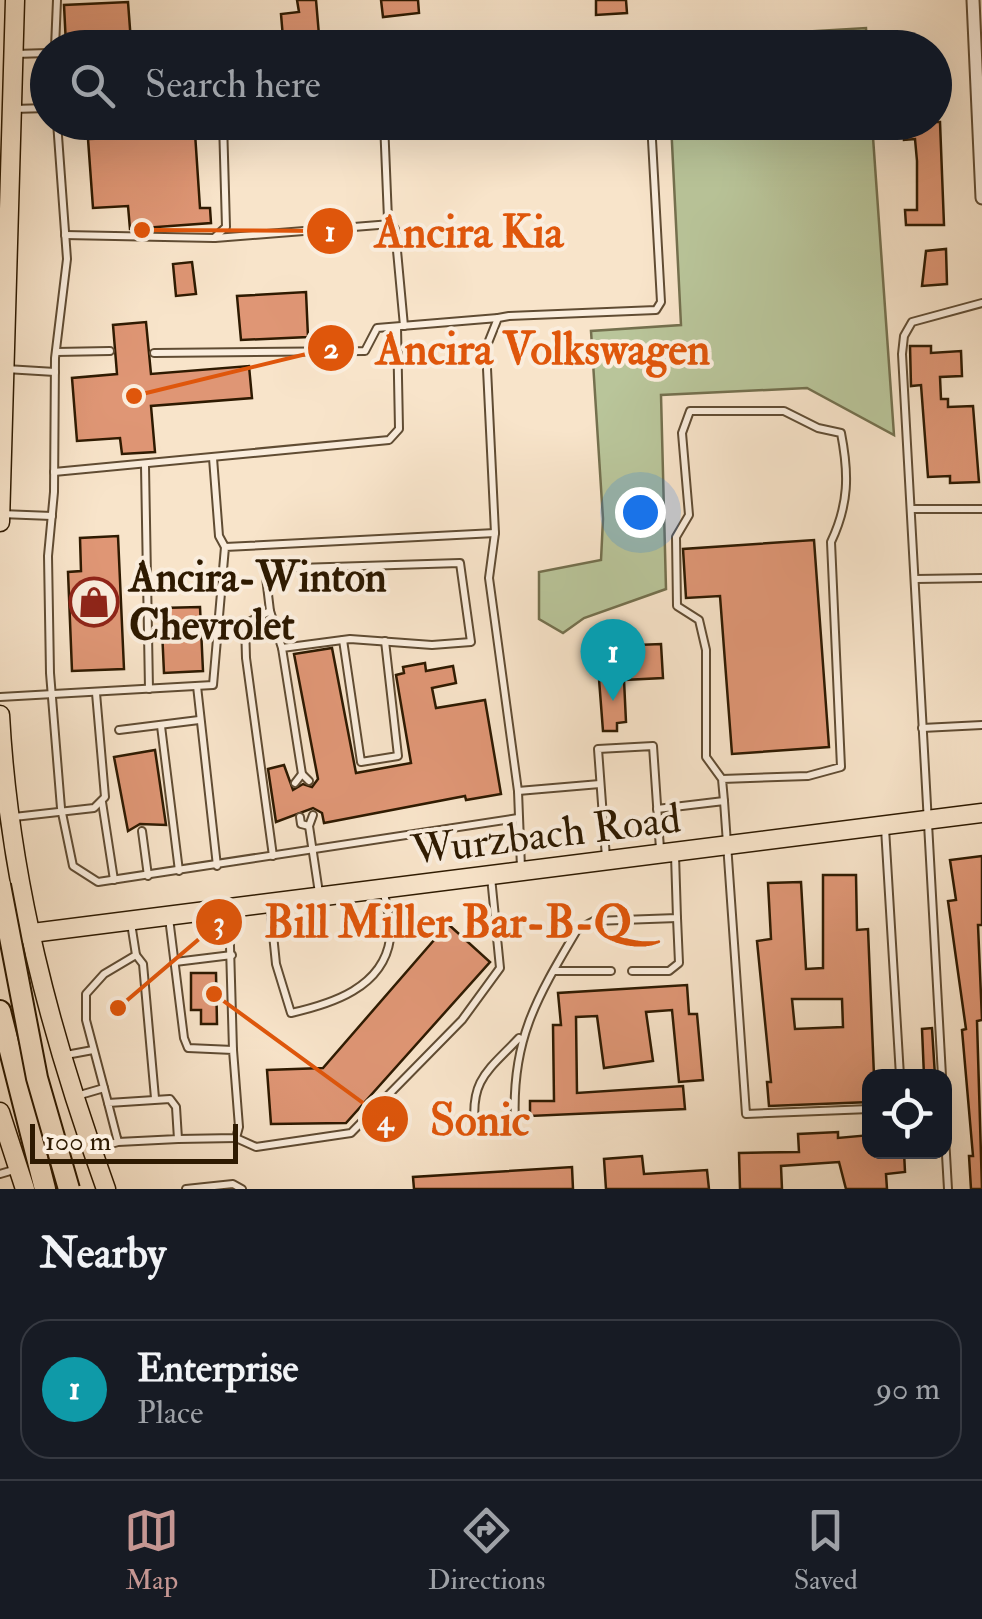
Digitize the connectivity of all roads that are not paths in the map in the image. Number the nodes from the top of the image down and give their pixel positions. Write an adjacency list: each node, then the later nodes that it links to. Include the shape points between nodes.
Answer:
1 (15, 0): 5 (main road)
2 (57, 0): 4 (lane)
3 (973, 0): 13 (street)
4 (56, 30)
5 (13, 54): 6 (lane); 8 (main road)
6 (30, 54)
7 (30, 108): 8 (lane)
8 (12, 109): 15 (main road)
9 (57, 140): 17 (lane)
10 (224, 140): 18 (lane, via 226,226)
11 (385, 140): 16 (lane)
12 (652, 140): 21 (lane, via 661,302 656,310)
13 (982, 176): 14 (street)
14 (982, 198)
15 (8, 224): 19 (main road); 26 (main road)
16 (392, 224): 18 (lane); 22 (lane)
17 (65, 236): 18 (lane); 23 (lane)
18 (214, 238)
19 (0, 282)
20 (982, 303): 33 (lane, via 925,316 904,336)
21 (498, 318): 22 (lane); 37 (lane, via 486,348)
22 (401, 326): 25 (lane, via 378,328 365,351); 28 (lane, via 399,428 389,440)
23 (56, 352): 24 (lane); 27 (lane)
24 (110, 352)
25 (154, 353)
26 (4, 369): 27 (lane); 32 (main road)
27 (55, 372): 30 (lane)
28 (213, 458): 29 (lane); 38 (lane)
29 (145, 466): 30 (lane); 46 (lane)
30 (54, 472): 35 (lane)
31 (0, 478): 32 (main road)
32 (1, 490): 36 (main road)
33 (912, 509): 34 (lane); 40 (lane)
34 (982, 509)
35 (52, 516): 36 (lane); 48 (lane)
36 (0, 518)
37 (495, 532): 38 (lane); 59 (lane, via 489,578)
38 (225, 547): 45 (lane, via 216,678)
39 (982, 578): 40 (lane)
40 (916, 579): 54 (lane)
41 (270, 611): 43 (lane, via 265,569 460,563 471,642); 44 (lane); 76 (lane, via 245,624)
42 (343, 640): 43 (lane); 43 (lane, via 361,762 398,756); 44 (lane)
43 (385, 641)
44 (282, 648): 57 (lane, via 305,778)
45 (197, 686): 46 (lane); 51 (lane)
46 (149, 689): 47 (lane)
47 (96, 693): 48 (lane); 60 (lane)
48 (53, 694): 49 (lane); 63 (lane)
49 (0, 697)
50 (0, 714): 67 (main road)
51 (200, 720): 53 (lane); 78 (lane)
52 (982, 725): 54 (lane)
53 (161, 726): 55 (lane); 79 (lane)
54 (922, 728): 69 (lane)
55 (119, 730)
56 (722, 779): 56 (lane, via 808,776 841,767 831,542 846,510 848,467 841,432 784,411 690,411 682,433 690,515 676,537 678,606 699,620 706,650 706,756); 61 (lane)
57 (294, 783)
58 (600, 784): 59 (lane); 62 (lane, via 598,749 653,746); 77 (lane)
59 (518, 791): 68 (lane)
60 (102, 800): 63 (lane, via 94,808); 83 (lane)
61 (724, 801): 62 (lane); 73 (lane)
62 (657, 809): 75 (lane)
63 (62, 812): 67 (lane); 83 (lane, via 72,866 98,882)
64 (982, 813): 69 (main road, Wurzbach Road)
65 (314, 815): 70 (lane)
66 (300, 817): 70 (lane)
67 (8, 818): 92 (main road)
68 (518, 818): 74 (lane); 80 (lane)
69 (928, 821): 71 (main road, Wurzbach Road); 106 (lane)
70 (309, 826): 74 (lane)
71 (885, 826): 73 (main road, Wurzbach Road); 105 (lane)
72 (142, 831): 81 (lane)
73 (729, 847): 75 (main road, Wurzbach Road); 111 (lane, via 746,1114)
74 (312, 850): 76 (lane); 86 (lane)
75 (668, 854): 77 (main road, Wurzbach Road); 90 (lane)
76 (273, 856): 78 (lane)
77 (606, 862): 80 (main road, Wurzbach Road)
78 (217, 866): 79 (lane)
79 (179, 872): 81 (lane)
80 (521, 873): 82 (main road, Wurzbach Road)
81 (148, 876): 83 (lane)
82 (491, 877): 85 (main road, Wurzbach Road); 114 (lane, via 500,968 462,1020 377,1111 351,1133 256,1147)
83 (114, 880)
84 (0, 885): 122 (highway, bridge, via 37,1078)
85 (384, 892): 86 (main road, Wurzbach Road); 87 (lane, via 391,939 376,972 337,1003 290,1013)
86 (320, 899): 87 (main road, Wurzbach Road)
87 (270, 906): 88 (main road, Wurzbach Road)
88 (228, 911): 89 (main road, Wurzbach Road); 95 (lane)
89 (169, 918): 91 (main road, Wurzbach Road); 96 (lane)
90 (676, 918): 97 (lane, via 594,921 577,930); 99 (lane, via 680,963 669,971)
91 (130, 923): 92 (main road, Wurzbach Road); 94 (lane)
92 (28, 936): 93 (main road, Wurzbach Road); 104 (main road)
93 (0, 937)
94 (136, 955): 102 (lane, via 86,994); 109 (lane, via 143,964)
95 (232, 955): 96 (lane); 103 (lane)
96 (175, 962): 103 (lane, via 188,1048)
97 (554, 971): 98 (lane); 101 (lane)
98 (611, 971)
99 (632, 971)
100 (0, 1010): 121 (highway)
101 (519, 1038): 101 (lane, via 512,1080 515,1123 475,1126 476,1084)
102 (94, 1050): 104 (lane); 107 (lane)
103 (233, 1050): 114 (lane)
104 (60, 1056): 108 (main road)
105 (900, 1069)
106 (942, 1069)
107 (104, 1088): 108 (lane); 110 (lane)
108 (74, 1097): 117 (main road)
109 (155, 1098): 110 (lane); 115 (lane, via 176,1107)
110 (108, 1103): 116 (lane)
111 (862, 1109)
112 (0, 1112): 113 (main road)
113 (2, 1133): 119 (main road)
114 (236, 1138): 115 (lane)
115 (178, 1139): 116 (lane)
116 (118, 1142): 117 (lane)
117 (92, 1149): 123 (main road)
118 (946, 1159): 126 (lane)
119 (9, 1171): 120 (main road)
120 (25, 1189)
121 (46, 1189)
122 (69, 1189)
123 (106, 1189)
124 (186, 1189): 125 (lane)
125 (242, 1189)
126 (948, 1189)

